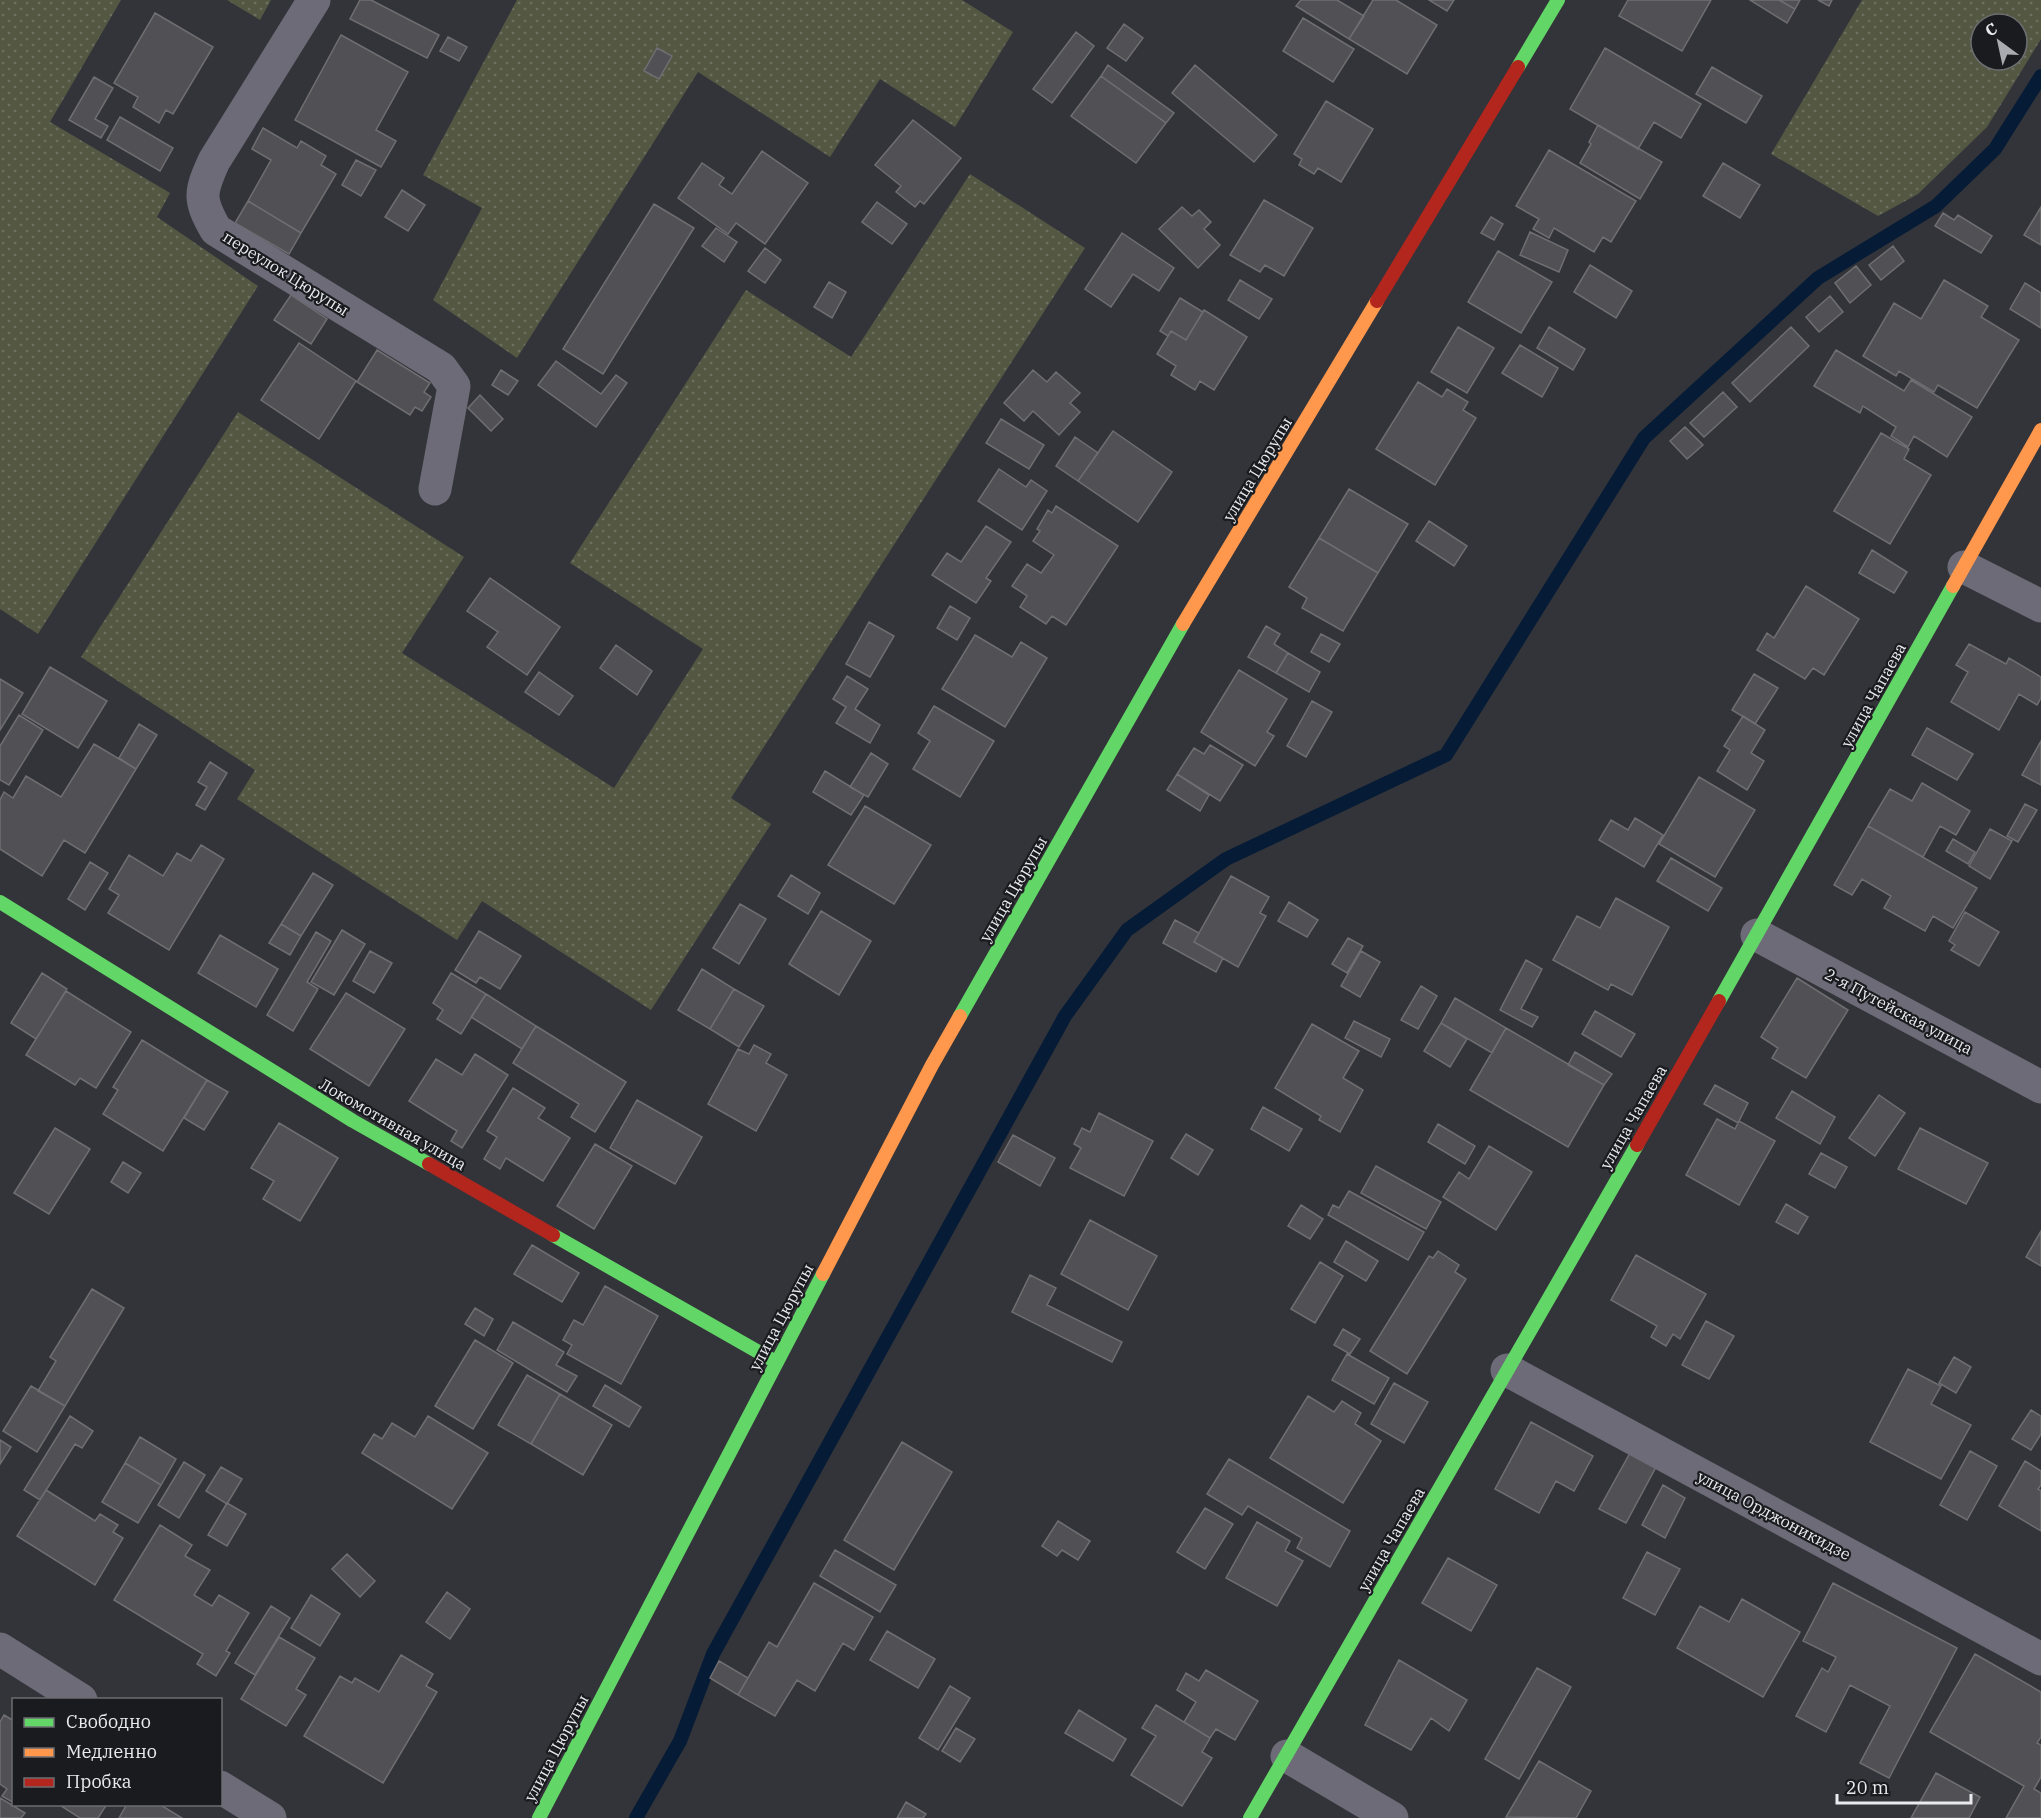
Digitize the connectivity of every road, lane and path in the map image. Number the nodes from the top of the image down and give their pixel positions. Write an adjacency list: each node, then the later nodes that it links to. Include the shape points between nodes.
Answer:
1 (314, 0): 4 (street, переулок Цюрупы, via 214,160 202,188 204,210 216,230 441,368 454,386)
2 (1558, 0): 10 (street, улица Цюрупы, via 1167,651 932,1065)
3 (2041, 430): 5 (street, улица Чапаева)
4 (435, 489)
5 (1964, 567): 6 (street); 8 (street, улица Чапаева)
6 (2041, 606)
7 (0, 902): 10 (street, Локомотивная улица, via 353,1121)
8 (1757, 935): 9 (street, 2-я Путейская улица); 11 (street, улица Чапаева)
9 (2041, 1087)
10 (776, 1362): 18 (street, улица Цюрупы)
11 (1507, 1370): 13 (street, улица Орджоникидзе); 15 (street, улица Чапаева)
12 (0, 1649): 14 (street)
13 (2041, 1659)
14 (78, 1698)
15 (1287, 1756): 19 (street, улица Чапаева); 20 (street)
16 (222, 1788): 17 (street)
17 (270, 1818)
18 (538, 1818)
19 (1250, 1818)
20 (1392, 1818)

